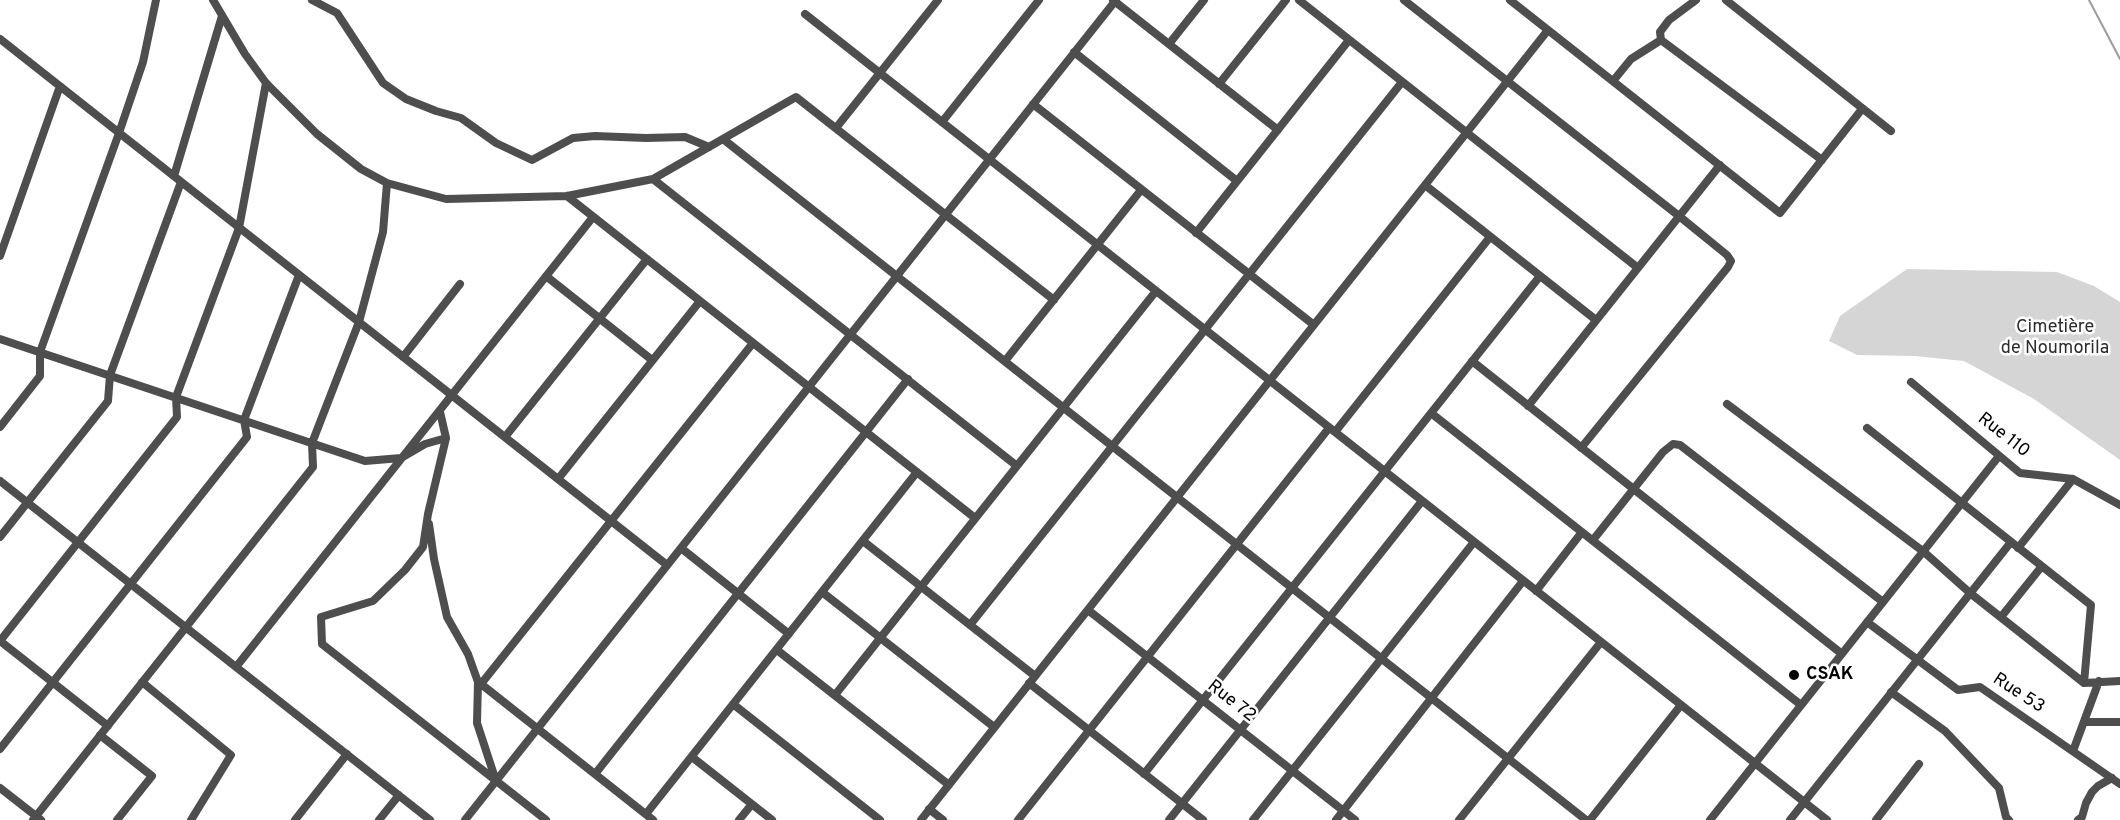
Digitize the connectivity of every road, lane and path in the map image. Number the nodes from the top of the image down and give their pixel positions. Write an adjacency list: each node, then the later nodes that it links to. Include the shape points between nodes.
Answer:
1 (156, 0): 36 (street, via 143,62)
2 (213, 0): 15 (street)
3 (312, 0): 38 (street, via 337,13 383,83 406,99 461,118 496,143 532,160 573,138 595,136 685,136)
4 (938, 0): 22 (street)
5 (1039, 0): 31 (street)
6 (1114, 0): 20 (street); 21 (street)
7 (1204, 0): 20 (street)
8 (1286, 0): 27 (street)
9 (1299, 0): 18 (street)
10 (1404, 0): 23 (street)
11 (1510, 0): 16 (street)
12 (1696, 0): 19 (street, via 1669,20 1660,32)
13 (1726, 0): 30 (street)
14 (805, 14): 22 (street)
15 (222, 16): 26 (street); 42 (street)
16 (1548, 30): 23 (street); 24 (street)
17 (0, 39): 28 (street)
18 (1349, 40): 25 (street); 33 (street)
19 (1661, 40): 24 (street, via 1631,59); 40 (street)
20 (1169, 44): 27 (street)
21 (1074, 52): 29 (street); 44 (street)
22 (880, 73): 31 (street); 32 (street)
23 (1507, 81): 35 (street); 50 (street)
24 (1613, 81): 41 (street)
25 (1402, 82): 35 (street); 60 (street)
26 (266, 83): 45 (street, via 317,134 361,169); 52 (street)
27 (1220, 84): 33 (street)
28 (60, 86): 36 (street); 56 (street)
29 (1033, 104): 39 (street); 47 (street)
30 (1862, 109): 34 (street); 40 (street)
31 (942, 122): 39 (street)
32 (836, 128): 37 (street, via 796,97); 49 (street)
33 (1278, 130): 44 (street)
34 (1891, 131)
35 (1467, 132): 46 (street); 58 (street)
36 (119, 133): 42 (street); 76 (street)
37 (723, 139): 38 (street); 62 (street)
38 (709, 147): 43 (street)
39 (989, 159): 49 (street); 55 (street)
40 (1822, 160): 41 (street, via 1780,213)
41 (1720, 165): 50 (street)
42 (178, 179): 52 (street); 81 (street)
43 (653, 179): 48 (street); 73 (street)
44 (1237, 181): 53 (street)
45 (387, 183): 48 (street, via 446,200); 70 (street, via 383,232)
46 (1425, 185): 54 (street); 71 (street)
47 (1141, 190): 53 (street); 55 (street)
48 (567, 196): 51 (street)
49 (945, 214): 62 (street); 67 (street)
50 (1679, 216): 58 (street); 102 (street, via 1731,261)
51 (593, 217): 57 (street); 61 (street)
52 (239, 228): 59 (street); 87 (street)
53 (1196, 233): 60 (street)
54 (1490, 237): 63 (street); 96 (street)
55 (1098, 245): 65 (street); 67 (street)
56 (0, 256)
57 (646, 259): 66 (street); 68 (street)
58 (1638, 268): 69 (street)
59 (299, 275): 70 (street); 93 (street)
60 (1249, 275): 71 (street); 72 (street)
61 (546, 276): 68 (street); 86 (street)
62 (897, 276): 73 (street); 79 (street)
63 (1540, 276): 69 (street); 80 (street)
64 (460, 284): 77 (street)
65 (1156, 291): 72 (street); 90 (street)
66 (700, 300): 75 (street); 78 (street)
67 (1054, 300): 79 (street)
68 (599, 318): 78 (street); 98 (street)
69 (1596, 320): 89 (street)
70 (359, 322): 77 (street); 100 (street)
71 (1314, 326): 83 (street)
72 (1205, 330): 83 (street); 101 (street)
73 (850, 334): 82 (street); 85 (street)
74 (0, 339): 76 (street)
75 (753, 343): 85 (street); 119 (street)
76 (40, 352): 81 (street); 94 (street, via 40,376)
77 (403, 357): 86 (street)
78 (652, 360): 108 (street)
79 (1005, 362): 90 (street)
80 (1472, 362): 89 (street); 92 (street)
81 (110, 375): 87 (street); 114 (street, via 108,402)
82 (908, 380): 97 (street); 105 (street)
83 (1270, 381): 96 (street); 112 (street)
84 (1911, 382): 103 (street, Rue 110)
85 (809, 387): 97 (street); 128 (street)
86 (452, 395): 91 (street); 98 (street)
87 (176, 398): 93 (street); 125 (street, via 177,417)
88 (1727, 404): 129 (street)
89 (1528, 406): 102 (street)
90 (1063, 407): 101 (street); 105 (street)
91 (440, 412): 99 (street); 104 (street)
92 (1431, 413): 106 (street); 120 (street)
93 (244, 420): 100 (street); 133 (street, via 247,437)
94 (0, 427)
95 (1867, 428): 115 (street)
96 (1332, 430): 106 (street); 126 (street)
97 (866, 432): 107 (street); 138 (street)
98 (505, 437): 108 (street)
99 (446, 438): 104 (street, via 425,444); 117 (street)
100 (312, 443): 104 (street, via 365,461); 146 (street, via 313,467)
101 (1113, 446): 112 (street); 145 (street)
102 (1581, 448): 111 (street)
103 (1999, 456): 109 (street, Rue 110, via 2020,473); 115 (street)
104 (401, 458): 156 (street)
105 (1017, 466): 118 (street)
106 (1384, 471): 113 (street); 135 (street)
107 (917, 472): 118 (street); 123 (street)
108 (558, 479): 119 (street)
109 (2073, 479): 116 (street, Rue 110); 127 (street)
110 (0, 481): 114 (street)
111 (1634, 489): 122 (street); 140 (street, via 1663,452 1673,444 1680,445); 152 (street)
112 (1177, 497): 126 (street); 141 (street)
113 (1422, 501): 124 (street); 142 (street)
114 (27, 502): 121 (street); 125 (street)
115 (1962, 503): 127 (street); 129 (street)
116 (2120, 505)
117 (428, 514): 189 (street, via 447,617 468,654 478,682 477,723); 189 (street, via 423,547 374,601 321,617 322,644)
118 (975, 518): 134 (street)
119 (611, 521): 130 (street); 173 (street, via 482,684)
120 (1582, 532): 122 (street); 136 (street)
121 (0, 537)
122 (1593, 540): 169 (street)
123 (863, 541): 134 (street); 137 (street)
124 (1474, 542): 132 (street); 154 (street)
125 (78, 543): 133 (street); 149 (street)
126 (1237, 544): 135 (street); 153 (street)
127 (2014, 545): 131 (street); 139 (street)
128 (681, 548): 130 (street); 138 (street)
129 (1923, 552): 139 (street); 140 (street)
130 (667, 565): 173 (street)
131 (2042, 566): 143 (street); 162 (street, via 2091,605)
132 (1523, 580): 136 (street); 165 (street)
133 (131, 584): 146 (street); 160 (street)
134 (921, 586): 145 (street); 148 (street)
135 (1292, 588): 142 (street); 166 (street)
136 (1536, 591): 150 (street)
137 (822, 592): 147 (street); 148 (street)
138 (738, 593): 147 (street); 186 (street)
139 (1970, 593): 143 (street); 155 (street)
140 (1883, 602): 144 (street)
141 (1088, 610): 153 (street, Rue 72); 157 (street)
142 (1330, 618): 154 (street); 176 (street)
143 (2001, 618): 162 (street)
144 (1867, 622): 152 (street); 155 (street, Rue 53)
145 (970, 626): 157 (street)
146 (186, 627): 156 (street); 161 (street)
147 (789, 634): 151 (street)
148 (880, 638): 164 (street); 174 (street)
149 (0, 641): 160 (street)
150 (1601, 642): 168 (street); 182 (street)
151 (777, 650): 164 (street); 167 (street)
152 (1842, 654): 169 (street)
153 (1148, 657): 166 (street, Rue 72); 175 (street)
154 (1382, 658): 165 (street); 185 (street)
155 (1917, 660): 163 (street); 179 (street, Rue 53, via 1958,690 1980,687)
156 (236, 667): 180 (street)
157 (1032, 680): 174 (street); 175 (street)
158 (2099, 681): 159 (street); 162 (street); 170 (street)
159 (2120, 681)
160 (53, 682): 172 (street); 178 (street)
161 (142, 682): 172 (street); 203 (street, via 231,755)
162 (2084, 683)
163 (1891, 692): 194 (street); 201 (street, via 1945,731 1999,788)
164 (835, 695): 191 (street)
165 (1432, 698): 182 (street); 198 (street)
166 (1203, 700): 176 (street, Rue 72); 187 (street)
167 (733, 704): 181 (street); 211 (street)
168 (1681, 705): 183 (street); 221 (street)
169 (1801, 705): 183 (street)
170 (2084, 722): 171 (street); 179 (street)
171 (2120, 722)
172 (108, 726): 177 (street)
173 (537, 728): 186 (street); 189 (street)
174 (994, 728): 191 (street)
175 (1089, 730): 187 (street); 214 (street)
176 (1240, 730): 185 (street, Rue 72); 196 (street)
177 (100, 735): 200 (street); 202 (street, via 152,776)
178 (0, 748)
179 (2073, 750): 188 (street, Rue 53)
180 (347, 754): 193 (street); 204 (street)
181 (692, 757): 195 (street); 199 (street)
182 (1508, 758): 220 (street); 221 (street)
183 (1755, 763): 194 (street); 222 (street)
184 (1919, 764): 225 (street)
185 (1292, 771): 198 (street, Rue 72); 217 (street)
186 (595, 774): 199 (street)
187 (1144, 774): 196 (street)
188 (2112, 778): 190 (street, Rue 53); 226 (street, via 2092,792)
189 (496, 781): 207 (street); 208 (street)
190 (2120, 784)
191 (948, 785): 197 (street)
192 (0, 788): 200 (street)
193 (399, 795): 205 (street); 206 (street)
194 (1804, 802): 223 (street); 224 (street)
195 (752, 804): 209 (street); 210 (street)
196 (1182, 804): 215 (street); 216 (street)
197 (929, 809): 212 (street); 213 (street)
198 (1343, 811): 218 (street); 219 (street, Rue 72)
199 (650, 817)
200 (37, 819)
201 (2006, 819)
202 (117, 820)
203 (191, 820)
204 (295, 820)
205 (379, 820)
206 (430, 820)
207 (465, 820)
208 (546, 820)
209 (739, 820)
210 (772, 820)
211 (880, 820)
212 (921, 820)
213 (943, 820)
214 (1018, 820)
215 (1169, 820)
216 (1203, 820)
217 (1253, 820)
218 (1336, 820)
219 (1355, 820)
220 (1459, 820)
221 (1588, 820)
222 (1710, 820)
223 (1790, 820)
224 (1827, 820)
225 (1876, 820)
226 (2078, 820)

